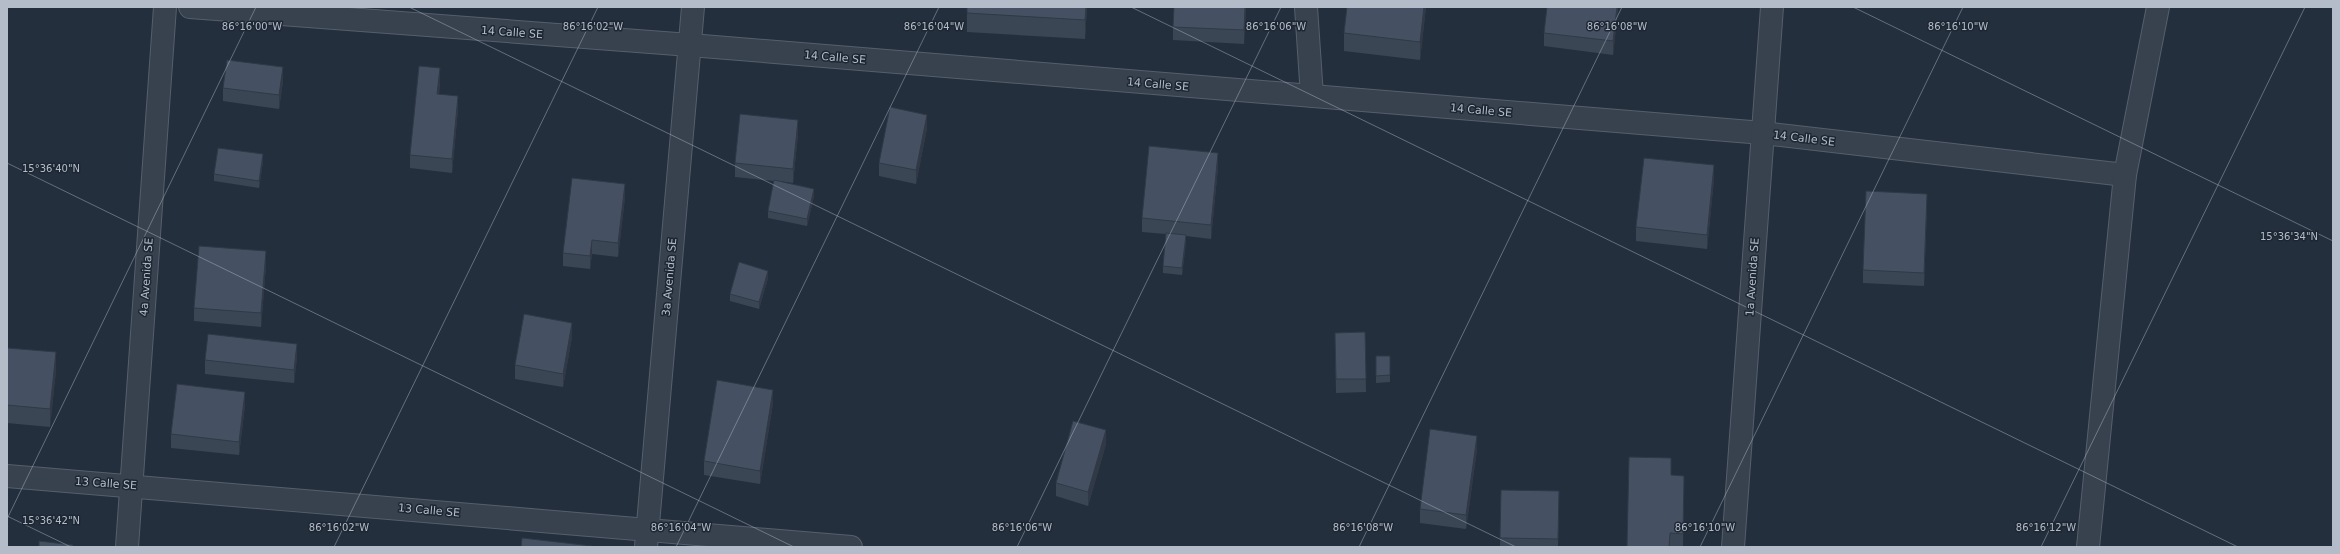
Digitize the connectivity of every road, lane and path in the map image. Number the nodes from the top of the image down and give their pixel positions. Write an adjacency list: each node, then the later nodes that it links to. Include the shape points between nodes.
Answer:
1 (165, 7): 12 (street, 4a Avenida SE)
2 (190, 7): 7 (street, 14 Calle SE)
3 (693, 7): 7 (street, 3a Avenida SE)
4 (1306, 7): 8 (street)
5 (1772, 7): 9 (street, 1a Avenida SE)
6 (2158, 7): 10 (street)
7 (690, 45): 8 (street, 14 Calle SE); 13 (street, 3a Avenida SE)
8 (1312, 96): 9 (street, 14 Calle SE)
9 (1763, 133): 10 (street, 14 Calle SE); 16 (street, 1a Avenida SE)
10 (2125, 175): 17 (street)
11 (7, 476): 12 (street, 13 Calle SE)
12 (132, 485): 13 (street, 13 Calle SE); 14 (street, 4a Avenida SE)
13 (646, 538): 15 (street, 13 Calle SE)
14 (127, 547)
15 (850, 547)
16 (1733, 547)
17 (2088, 547)

